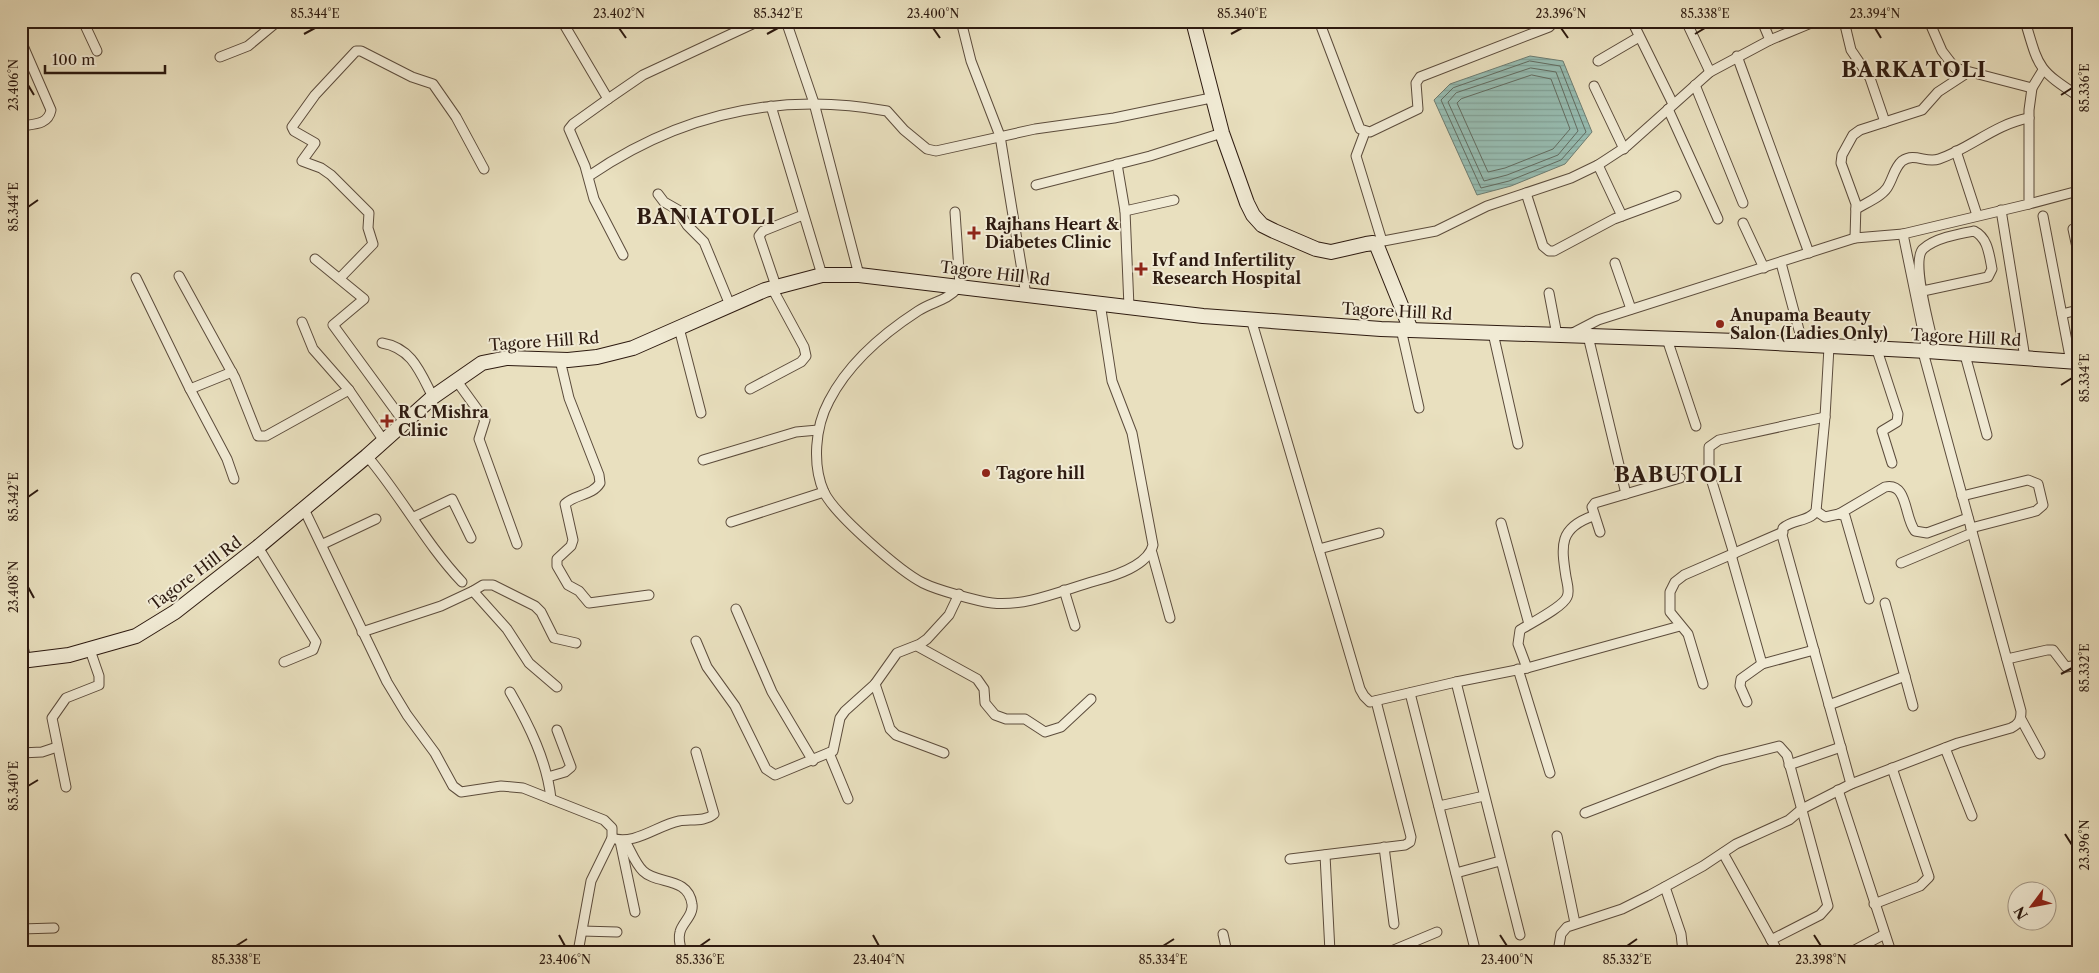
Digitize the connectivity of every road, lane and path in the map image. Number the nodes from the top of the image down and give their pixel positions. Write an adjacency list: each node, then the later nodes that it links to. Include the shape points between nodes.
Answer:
1 (83, 21): 20 (street)
2 (278, 21): 22 (street, via 248,46)
3 (562, 21): 32 (street)
4 (759, 21): 32 (street, via 644,75)
5 (786, 21): 33 (street)
6 (961, 21): 41 (street, via 971,61)
7 (1193, 21): 31 (main road)
8 (1319, 21): 39 (street, via 1360,129)
9 (1555, 21): 39 (street, via 1549,27 1427,74 1416,83 1418,110)
10 (1632, 21): 17 (street)
11 (1686, 21): 25 (street)
12 (1762, 21): 18 (street)
13 (1816, 21): 18 (street)
14 (1844, 21): 37 (street, via 1851,50 1870,78)
15 (1929, 21): 26 (street, via 1948,61)
16 (2025, 21): 24 (street, via 2036,59)
17 (1640, 37): 23 (street); 35 (street)
18 (1770, 40): 21 (street)
19 (21, 41): 38 (street, via 51,110 43,122)
20 (97, 51)
21 (1737, 56): 25 (street); 71 (street)
22 (220, 57)
23 (1598, 61)
24 (2043, 70): 29 (street); 30 (street, via 2052,80)
25 (1710, 72): 27 (street)
26 (1967, 73): 29 (street); 37 (street, via 1938,92 1922,110)
27 (1694, 85): 35 (street); 54 (street)
28 (1594, 86): 42 (street)
29 (2032, 88): 36 (street)
30 (2078, 96)
31 (1211, 98): 40 (main road); 41 (street)
32 (608, 99): 47 (street, via 569,127)
33 (814, 103): 34 (street); 41 (street, via 887,110 899,126 930,150 939,151); 78 (street)
34 (771, 106): 47 (street, via 702,119 629,151); 60 (street)
35 (1670, 106): 42 (street); 64 (street)
36 (2029, 118): 43 (street, via 2004,124); 55 (street)
37 (1885, 122): 56 (street, via 1853,135 1842,155 1841,163)
38 (21, 126)
39 (1365, 132): 69 (street, via 1356,156)
40 (1222, 133): 44 (street); 69 (main road, via 1246,203 1262,224 1330,252)
41 (1000, 136): 86 (street)
42 (1624, 149): 45 (street)
43 (1956, 151): 56 (street, via 1936,160 1916,156 1908,158 1895,170 1888,187 1881,194); 61 (street)
44 (1117, 164): 48 (street); 58 (street)
45 (1598, 165): 50 (street); 62 (street)
46 (484, 169): 81 (street, via 456,117 433,84 357,50 315,95 292,127 315,143 302,161 332,175 369,212 368,228 373,244)
47 (588, 176): 72 (street, via 594,199)
48 (1036, 185)
49 (2078, 191): 55 (street)
50 (1526, 193): 62 (street, via 1543,246 1549,251); 69 (street, via 1486,206 1436,231)
51 (658, 194): 88 (street, via 678,210 690,229 704,242)
52 (1676, 196): 62 (street)
53 (1174, 200): 58 (street)
54 (1744, 203)
55 (2029, 204): 57 (street)
56 (1856, 210): 68 (street)
57 (2001, 210): 61 (street); 107 (street)
58 (1125, 211): 89 (street)
59 (955, 212): 82 (street)
60 (803, 215): 77 (street); 83 (street, via 758,236)
61 (1977, 215): 67 (street)
62 (1622, 216)
63 (2043, 216): 92 (street)
64 (1718, 219)
65 (1743, 223): 76 (street)
66 (2073, 229): 70 (street)
67 (1903, 234): 68 (street); 105 (street)
68 (1855, 238): 71 (street)
69 (1378, 242): 96 (main road)
70 (2078, 252)
71 (1809, 253): 75 (street)
72 (622, 255)
73 (315, 259): 81 (street)
74 (1615, 262): 90 (street)
75 (1780, 263): 76 (street); 102 (street)
76 (1764, 268): 90 (street)
77 (822, 275): 78 (main road, Tagore Hill Rd); 83 (main road, Tagore Hill Rd)
78 (859, 275): 82 (main road, Tagore Hill Rd)
79 (179, 276): 110 (street)
80 (136, 278): 112 (street)
81 (340, 278): 119 (street, via 364,301 333,325)
82 (960, 286): 86 (main road, Tagore Hill Rd); 121 (street, via 949,297 919,311 879,338 832,394)
83 (774, 287): 88 (main road, Tagore Hill Rd); 114 (street, via 806,356 801,362)
84 (1922, 291): 84 (street, via 1918,270 1922,250 1933,242 1974,231 1978,233 1985,241 1992,269 1988,277); 105 (street)
85 (1548, 293): 98 (street)
86 (1026, 295): 87 (main road, Tagore Hill Rd)
87 (1100, 303): 89 (main road, Tagore Hill Rd); 151 (street, via 1112,381 1132,433)
88 (730, 305): 95 (main road, Tagore Hill Rd)
89 (1130, 307): 93 (main road, Tagore Hill Rd)
90 (1631, 309): 98 (street)
91 (2078, 310): 92 (street)
92 (2062, 314): 109 (street)
93 (1251, 319): 96 (main road, Tagore Hill Rd); 150 (street)
94 (302, 322): 113 (street, via 313,349)
95 (679, 328): 108 (main road, Tagore Hill Rd, via 614,354); 117 (street)
96 (1406, 330): 97 (main road, Tagore Hill Rd); 116 (street)
97 (1493, 333): 98 (main road, Tagore Hill Rd); 124 (street)
98 (1563, 335): 99 (main road, Tagore Hill Rd)
99 (1588, 336): 100 (main road, Tagore Hill Rd); 131 (street)
100 (1667, 339): 102 (main road, Tagore Hill Rd); 120 (street)
101 (382, 344): 115 (street, via 399,348 411,357)
102 (1803, 345): 103 (main road, Tagore Hill Rd)
103 (1829, 347): 104 (main road, Tagore Hill Rd); 118 (street)
104 (1877, 350): 105 (main road, Tagore Hill Rd); 127 (street, via 1899,418 1898,422 1882,431)
105 (1928, 352): 106 (main road, Tagore Hill Rd); 132 (street)
106 (1965, 355): 107 (main road, Tagore Hill Rd); 122 (street)
107 (2025, 358): 109 (main road, Tagore Hill Rd)
108 (560, 360): 111 (main road, Tagore Hill Rd, via 494,359); 158 (street, via 564,382 600,483 592,491 565,504 573,540 557,559 557,566 568,585 579,591 589,603)
109 (2075, 362)
110 (232, 372): 112 (street); 113 (street, via 255,432 260,437)
111 (456, 380): 115 (main road, Tagore Hill Rd); 148 (street, via 484,418 479,439)
112 (190, 389): 129 (street, via 227,458)
113 (349, 390): 123 (street)
114 (750, 390)
115 (433, 397): 119 (main road, Tagore Hill Rd)
116 (1419, 408)
117 (701, 413)
118 (1825, 417): 134 (street); 152 (street, via 1720,440 1709,447 1710,477)
119 (404, 422): 123 (main road, Tagore Hill Rd)
120 (1696, 426)
121 (818, 430): 126 (street, via 796,432); 130 (street, via 817,455)
122 (1987, 435)
123 (384, 441): 125 (main road, Tagore Hill Rd)
124 (1518, 444)
125 (367, 456): 133 (main road, Tagore Hill Rd); 137 (street)
126 (703, 460)
127 (1892, 463)
128 (1680, 478): 131 (street)
129 (234, 479)
130 (824, 492): 140 (street); 157 (street, via 844,520 914,577 924,584)
131 (1626, 494): 136 (street, via 1595,503)
132 (1962, 496): 138 (street); 142 (street, via 2028,480 2038,484 2044,501 2036,511)
133 (303, 508): 147 (street); 149 (main road, Tagore Hill Rd)
134 (1816, 511): 135 (street, via 1826,517); 144 (street, via 1809,518 1789,523)
135 (1839, 514): 138 (street, via 1885,487 1893,486 1902,494 1915,531 1927,533); 159 (street, via 1848,521)
136 (1593, 516): 143 (street); 163 (street, via 1578,521 1566,534 1563,557 1568,596)
137 (414, 517): 146 (street, via 452,500); 154 (street)
138 (1968, 518): 142 (street)
139 (376, 519): 147 (street)
140 (731, 522)
141 (1501, 523): 163 (street)
142 (1972, 531): 153 (street); 173 (street)
143 (1600, 532)
144 (1783, 532): 152 (street); 172 (street)
145 (1380, 533): 150 (street)
146 (471, 538)
147 (323, 544): 166 (street)
148 (517, 544)
149 (258, 547): 171 (main road, Tagore Hill Rd, via 201,593 148,629); 175 (street, via 316,642 313,650)
150 (1320, 549): 187 (street, via 1360,689 1370,702)
151 (1152, 553): 155 (street, via 1138,564 1112,576); 162 (street)
152 (1732, 554): 165 (street, via 1675,582 1670,592 1670,612); 176 (street)
153 (1901, 563)
154 (462, 582)
155 (1064, 590): 157 (street, via 1003,604); 164 (street)
156 (473, 591): 166 (street, via 441,606); 169 (street, via 489,584 502,589 538,609 554,638); 183 (street, via 507,629 529,663)
157 (959, 594): 170 (street, via 949,615)
158 (649, 595)
159 (1869, 600)
160 (1885, 603): 179 (street)
161 (736, 609): 201 (street, via 772,692)
162 (1170, 618)
163 (1529, 624): 178 (street, via 1520,630 1518,636)
164 (1075, 626)
165 (1680, 626): 178 (street); 182 (street, via 1690,641)
166 (362, 632): 210 (street, via 401,706 435,753 452,786 461,792 511,786)
167 (21, 638): 174 (street)
168 (696, 641): 201 (street, via 707,668 735,706 770,773 774,776)
169 (576, 642)
170 (917, 646): 181 (street, via 897,653); 186 (street, via 978,679 984,689 987,708 995,715 1006,719 1025,719 1045,732 1061,727)
171 (90, 650): 174 (main road, Tagore Hill Rd); 194 (street, via 99,685 93,690 71,695 56,709 51,723)
172 (1814, 650): 176 (street); 189 (street)
173 (2007, 659): 177 (street, via 2053,650 2066,667); 191 (street)
174 (24, 660)
175 (284, 662)
176 (1762, 664): 188 (street, via 1741,680 1740,686)
177 (2078, 665)
178 (1522, 668): 180 (street); 204 (street)
179 (1905, 676): 189 (street); 190 (street)
180 (1456, 682): 185 (street); 209 (street)
181 (874, 684): 198 (street, via 840,718 835,747); 199 (street, via 890,729 896,735)
182 (1704, 684)
183 (557, 687)
184 (510, 692): 205 (street, via 529,725)
185 (1410, 693): 187 (street); 212 (street)
186 (1091, 699)
187 (1376, 701): 218 (street, via 1411,837 1405,845)
188 (1747, 702)
189 (1829, 705): 193 (street)
190 (1913, 706)
191 (2021, 719): 195 (street, via 2011,728); 200 (street)
192 (557, 730): 205 (street, via 571,767)
193 (1841, 746): 202 (street); 206 (street)
194 (57, 747): 197 (street); 207 (street)
195 (1945, 748): 203 (street); 215 (street)
196 (696, 752): 217 (street, via 714,814 707,818 670,823)
197 (21, 753)
198 (829, 753): 201 (street); 211 (street)
199 (944, 753)
200 (2040, 754)
201 (812, 761)
202 (1789, 765): 213 (street); 214 (street, via 1784,749 1774,746 1720,761)
203 (1892, 768): 206 (street); 225 (street, via 1928,878 1920,886)
204 (1550, 772)
205 (548, 777): 210 (street)
206 (1852, 784): 208 (street)
207 (66, 787)
208 (1838, 790): 213 (street); 225 (street)
209 (1484, 796): 212 (street); 222 (street)
210 (551, 799): 217 (street, via 604,820)
211 (848, 799)
212 (1438, 806): 223 (street)
213 (1802, 809): 219 (street, via 1789,820); 237 (street, via 1828,906 1820,915)
214 (1586, 813)
215 (1972, 816)
216 (1557, 836): 227 (street)
217 (619, 840): 226 (street); 231 (street, via 591,881); 240 (street, via 644,872 677,884 691,899 691,913 679,934)
218 (1384, 847): 220 (street); 228 (street)
219 (1723, 853): 224 (street); 237 (street)
220 (1325, 855): 221 (street); 242 (street)
221 (1290, 859)
222 (1500, 861): 223 (street); 235 (street)
223 (1456, 874): 238 (street)
224 (1665, 888): 227 (street, via 1622,909); 245 (street, via 1681,934)
225 (1874, 904): 236 (street)
226 (635, 912)
227 (1575, 923): 244 (street, via 1562,934)
228 (1394, 924)
229 (54, 928): 230 (street)
230 (21, 929)
231 (582, 931): 232 (street); 239 (street)
232 (617, 932)
233 (1437, 932): 243 (street)
234 (1223, 934): 241 (street)
235 (1520, 935)
236 (1884, 936): 247 (street); 248 (street)
237 (1771, 940): 246 (street)
238 (1474, 945)
239 (578, 952)
240 (682, 952)
241 (1227, 952)
242 (1330, 952)
243 (1389, 952)
244 (1558, 952)
245 (1683, 952)
246 (1778, 952)
247 (1851, 952)
248 (1891, 952)

